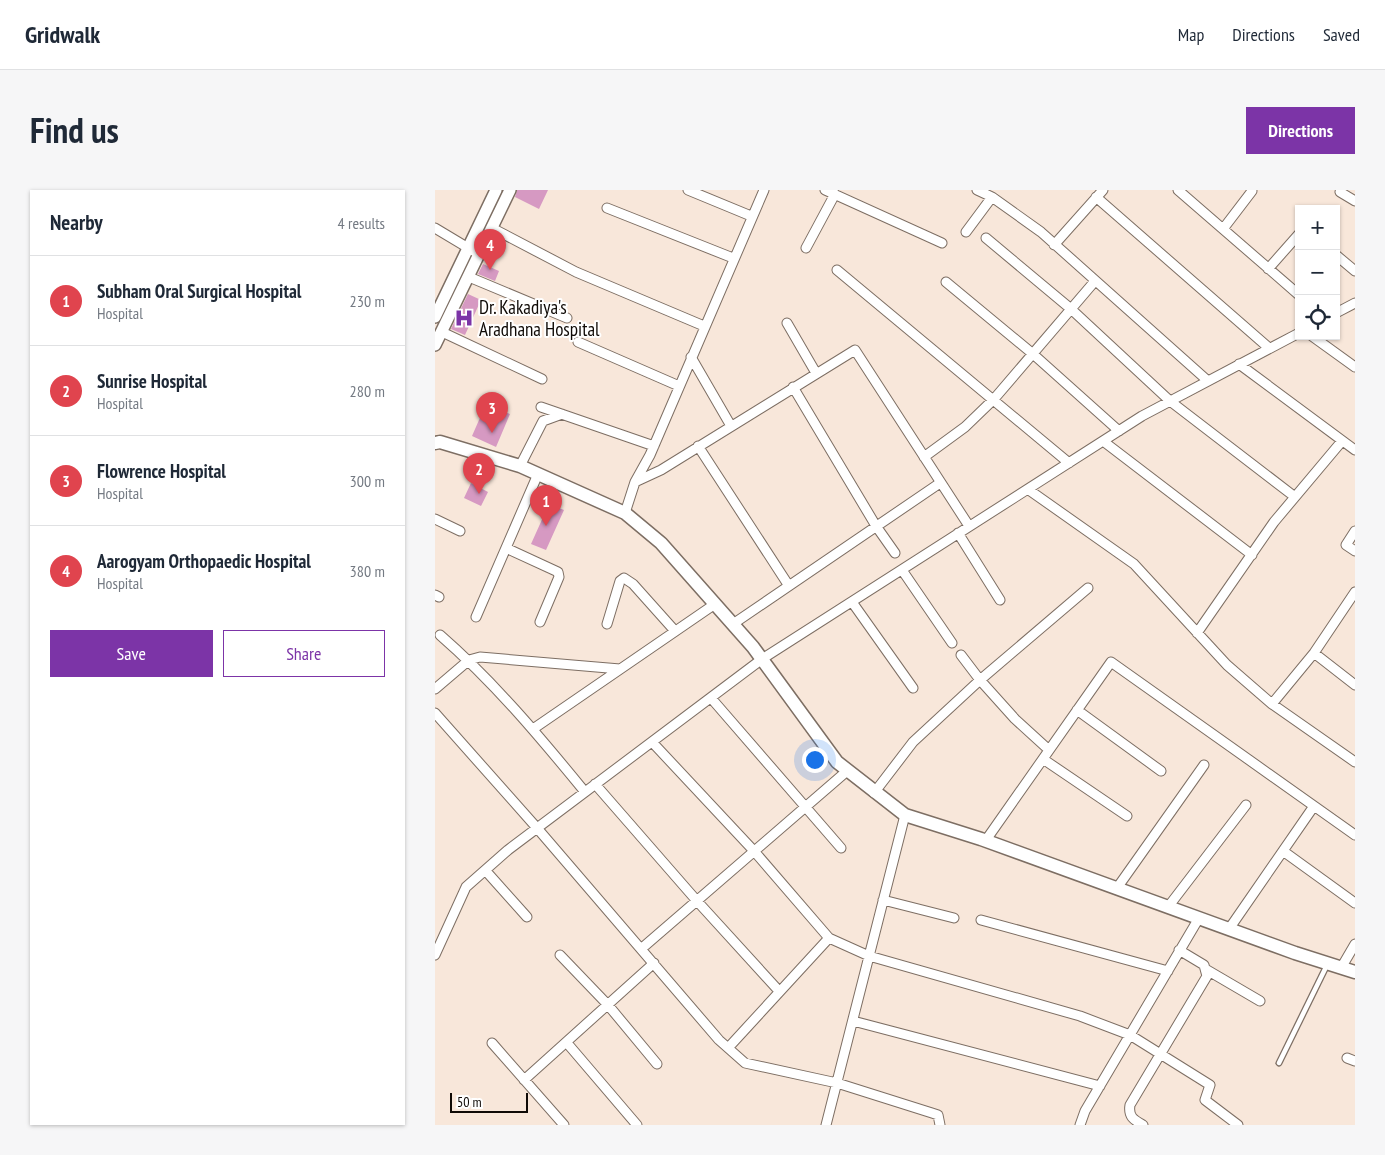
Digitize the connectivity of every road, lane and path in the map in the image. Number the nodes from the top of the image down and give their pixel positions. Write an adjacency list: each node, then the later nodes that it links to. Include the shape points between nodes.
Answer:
1 (496, 190): 24 (street)
2 (510, 190): 17 (street)
3 (689, 190): 15 (street)
4 (764, 190): 15 (street)
5 (825, 190): 11 (street)
6 (1103, 190): 12 (street)
7 (1178, 190): 18 (street)
8 (1251, 191): 18 (street)
9 (1340, 192): 13 (street)
10 (986, 193): 19 (street); 23 (street)
11 (835, 194): 22 (street); 25 (street)
12 (1096, 198): 23 (street); 48 (street)
13 (1355, 201)
14 (607, 208): 27 (street)
15 (751, 216): 27 (street)
16 (435, 228): 24 (street)
17 (492, 228): 26 (street); 42 (street, via 576,272)
18 (1223, 229): 29 (street)
19 (966, 232)
20 (986, 238): 37 (street)
21 (1295, 238): 29 (street)
22 (942, 243)
23 (1054, 244): 33 (street)
24 (469, 248): 26 (street); 39 (street)
25 (806, 248)
26 (480, 254): 32 (street)
27 (733, 258): 42 (street)
28 (1340, 258): 31 (street)
29 (1268, 268): 35 (street)
30 (837, 270): 58 (street)
31 (1355, 271)
32 (469, 277): 40 (street); 43 (street)
33 (1095, 281): 37 (street); 55 (street)
34 (946, 282): 49 (street)
35 (1295, 292)
36 (1355, 303): 38 (street)
37 (1071, 310): 49 (street); 59 (street)
38 (1340, 311)
39 (435, 318)
40 (567, 318)
41 (787, 323): 53 (street)
42 (704, 326): 50 (street)
43 (442, 332): 47 (street); 54 (street)
44 (1295, 335): 48 (street)
45 (1318, 340): 52 (street)
46 (578, 342): 56 (street)
47 (435, 345)
48 (1269, 348): 51 (street)
49 (1033, 354): 58 (street); 63 (street)
50 (691, 357): 56 (street); 62 (street)
51 (1239, 364): 55 (street); 65 (street)
52 (1355, 367)
53 (816, 373): 57 (street); 70 (street, via 855,350)
54 (542, 379)
55 (1208, 381): 59 (street)
56 (679, 386): 67 (street)
57 (793, 388): 62 (street); 80 (street)
58 (994, 399): 70 (street, via 965,428); 71 (street)
59 (1170, 401): 63 (street); 77 (street)
60 (541, 407): 61 (street)
61 (562, 414): 67 (street); 72 (street, via 543,421)
62 (731, 426): 68 (street)
63 (1119, 430): 66 (street)
64 (437, 440): 72 (main road)
65 (1342, 440): 69 (street); 77 (street)
66 (1103, 441): 71 (street); 88 (street)
67 (654, 446): 74 (street)
68 (698, 446): 74 (street); 90 (street)
69 (1355, 450)
70 (924, 457): 75 (street)
71 (1069, 463): 76 (street)
72 (520, 466): 73 (main road)
73 (538, 474): 78 (main road); 85 (street)
74 (635, 482): 78 (street)
75 (941, 483): 80 (street); 81 (street)
76 (1029, 490): 81 (street); 101 (street, via 1134,564)
77 (1295, 497): 88 (street)
78 (625, 513): 95 (main road, via 661,543)
79 (435, 520): 82 (street)
80 (876, 526): 87 (street); 90 (street)
81 (969, 526): 84 (street)
82 (460, 530)
83 (1355, 531): 86 (street, via 1346,545)
84 (958, 533): 89 (street); 93 (street)
85 (506, 548): 96 (street); 97 (street, via 558,572 559,577)
86 (1355, 551)
87 (895, 553)
88 (1252, 555): 101 (street)
89 (902, 570): 94 (street); 103 (street)
90 (789, 586): 99 (street)
91 (1088, 588): 109 (street)
92 (1355, 592): 104 (street)
93 (1000, 600)
94 (851, 602): 106 (street); 111 (street)
95 (715, 604): 99 (main road); 100 (street)
96 (476, 618)
97 (539, 622)
98 (607, 624): 100 (street, via 620,581 624,578)
99 (733, 624): 106 (main road)
100 (675, 631): 108 (street)
101 (1197, 634): 114 (street)
102 (441, 635): 107 (street)
103 (952, 643)
104 (1314, 653): 110 (street); 114 (street)
105 (961, 655): 109 (street)
106 (763, 659): 113 (street); 123 (main road, via 837,762)
107 (469, 660): 108 (street, via 479,657); 112 (street); 117 (street)
108 (620, 669): 117 (street)
109 (980, 680): 119 (street); 127 (street, via 913,742)
110 (1355, 685)
111 (913, 688)
112 (435, 689)
113 (711, 698): 118 (street); 129 (street)
114 (1272, 704): 121 (street)
115 (1077, 710): 119 (street); 124 (street); 130 (street, via 1111,662)
116 (435, 713): 133 (street)
117 (533, 729): 126 (street)
118 (652, 742): 125 (street); 137 (street)
119 (1049, 750): 120 (street)
120 (1043, 759): 132 (street); 135 (street)
121 (1355, 762)
122 (1204, 765): 140 (street)
123 (847, 771): 127 (main road); 129 (street)
124 (1161, 771)
125 (595, 784): 126 (street); 142 (street)
126 (585, 792): 133 (street)
127 (874, 793): 131 (main road)
128 (1246, 805): 144 (street)
129 (806, 806): 136 (street); 137 (street)
130 (1314, 806): 134 (street); 138 (street)
131 (905, 815): 135 (main road); 141 (street)
132 (1127, 816)
133 (537, 828): 139 (street); 152 (street)
134 (1355, 835)
135 (986, 840): 140 (main road)
136 (841, 848)
137 (754, 851): 142 (street); 150 (street)
138 (1283, 852): 143 (street); 149 (street)
139 (485, 870): 145 (street); 154 (street, via 466,887)
140 (1117, 888): 144 (main road)
141 (883, 900): 146 (street); 156 (street)
142 (697, 901): 152 (street); 163 (street)
143 (1355, 903)
144 (1168, 907): 147 (main road)
145 (527, 917)
146 (954, 918)
147 (1199, 918): 149 (main road); 153 (street)
148 (981, 920): 160 (street)
149 (1229, 929): 158 (main road)
150 (829, 938): 156 (street); 163 (street)
151 (1355, 944): 159 (street)
152 (641, 949): 157 (street)
153 (1179, 950): 160 (street); 161 (street)
154 (435, 955)
155 (560, 955): 165 (street)
156 (869, 956): 166 (street); 167 (street, via 1080,1016)
157 (654, 964): 165 (street); 170 (street)
158 (1328, 964): 159 (main road); 172 (lane)
159 (1341, 968): 162 (main road)
160 (1168, 970): 167 (street)
161 (1207, 970): 164 (street); 171 (street, via 1207,976)
162 (1355, 972)
163 (779, 991): 170 (street)
164 (1261, 1001)
165 (608, 1005): 169 (street); 173 (street)
166 (853, 1021): 175 (street); 176 (street)
167 (1130, 1035): 171 (street); 176 (street)
168 (492, 1043): 174 (street)
169 (567, 1043): 174 (street); 178 (street)
170 (727, 1048): 175 (street, via 745,1064)
171 (1162, 1055): 182 (street, via 1131,1105 1129,1113 1132,1119); 183 (street, via 1210,1085 1205,1100)
172 (1279, 1063)
173 (657, 1064)
174 (524, 1080): 177 (street)
175 (837, 1083): 179 (street); 180 (street, via 938,1115)
176 (1100, 1086): 181 (street)
177 (564, 1125)
178 (637, 1125)
179 (826, 1125)
180 (940, 1125)
181 (1080, 1125)
182 (1143, 1125)
183 (1238, 1125)

